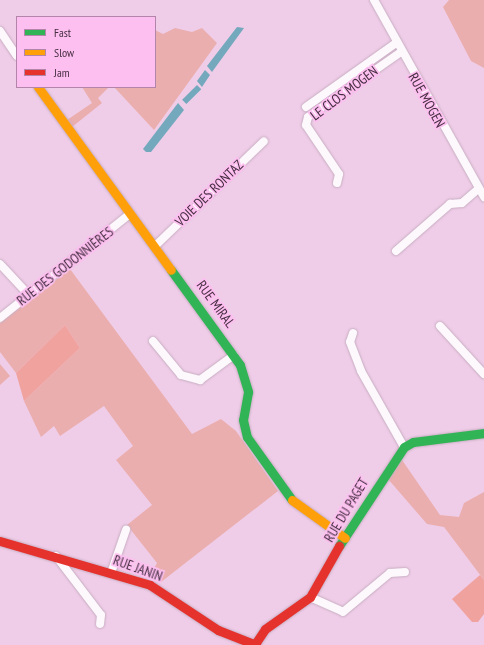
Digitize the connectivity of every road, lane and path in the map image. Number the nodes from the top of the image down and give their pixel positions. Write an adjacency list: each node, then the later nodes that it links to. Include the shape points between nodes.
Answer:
1 (374, 0): 3 (street, RUE MOGEN)
2 (0, 31): 5 (street)
3 (396, 43): 4 (street, RUE MOGEN); 7 (street)
4 (401, 52): 9 (street, LE CLOS MOGEN, via 308,117 306,125 338,174); 10 (street, RUE MOGEN)
5 (16, 55)
6 (39, 88): 12 (street, RUE MIRAL)
7 (306, 107)
8 (264, 141): 13 (street, VOIE DES RONTAZ)
9 (337, 183)
10 (478, 189): 11 (street, RUE MOGEN); 14 (street, via 462,204 450,204)
11 (484, 197)
12 (130, 214): 13 (street, RUE MIRAL); 16 (street, RUE DES GODONNIÈRES)
13 (155, 246): 21 (street, RUE MIRAL)
14 (396, 251)
15 (0, 264): 16 (street)
16 (29, 295): 17 (street, RUE DES GODONNIÈRES)
17 (0, 318)
18 (440, 326): 22 (street)
19 (353, 333): 24 (street, via 350,342 361,371)
20 (154, 341): 21 (street, via 181,376 200,380)
21 (234, 355): 26 (street, RUE MIRAL, via 246,377 248,392 244,420 247,437 289,498)
22 (484, 374)
23 (484, 433): 24 (street, via 413,442)
24 (404, 447): 26 (street, RUE DU PAGET)
25 (126, 530): 30 (street)
26 (344, 538): 31 (street, RUE DU PAGET)
27 (0, 540): 28 (street, RUE JANIN)
28 (55, 556): 30 (street, RUE JANIN); 32 (street, via 101,615)
29 (405, 572): 31 (street, via 390,573 343,612)
30 (111, 573): 33 (street, RUE JANIN, via 155,587 218,630 238,640)
31 (310, 597): 33 (street, RUE DU PAGET, via 266,629)
32 (100, 624)
33 (255, 644)

